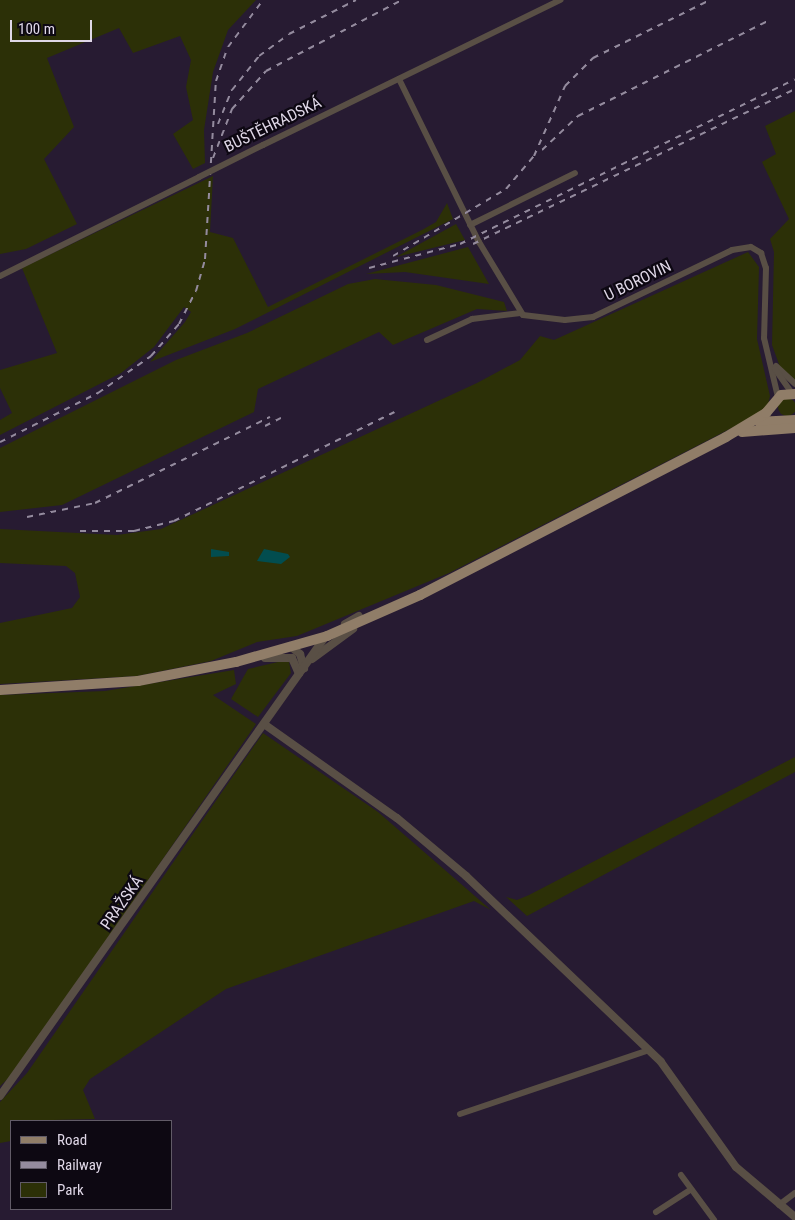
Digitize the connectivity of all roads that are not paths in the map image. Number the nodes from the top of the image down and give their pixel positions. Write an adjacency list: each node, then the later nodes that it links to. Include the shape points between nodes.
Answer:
1 (560, 0): 2 (street, BUŠTĚHRADSKÁ)
2 (399, 79): 4 (street); 5 (street, BUŠTĚHRADSKÁ, bridge)
3 (575, 173): 4 (street)
4 (470, 225): 6 (street)
5 (0, 276)
6 (521, 313): 7 (street, U BOROVIN, via 472,319); 8 (street, U BOROVIN, via 556,320 593,317 732,250 750,247 761,253 766,268)
7 (427, 340)
8 (768, 354): 9 (street, via 782,385); 10 (street)
9 (794, 390): 10 (main road)
10 (776, 402): 11 (main road); 14 (main road)
11 (780, 419): 12 (main road); 14 (main road, via 764,420)
12 (795, 420)
13 (795, 428): 14 (main road, via 758,428)
14 (726, 436): 15 (main road)
15 (452, 578): 16 (main road); 17 (main road)
16 (389, 610): 18 (main road); 23 (street, via 339,637)
17 (358, 616): 18 (street); 19 (main road)
18 (327, 636): 20 (main road); 23 (street)
19 (282, 645): 20 (street); 22 (main road)
20 (294, 647): 21 (main road); 23 (street)
21 (236, 662): 22 (main road); 23 (street, via 286,656)
22 (212, 666): 24 (main road, via 104,685)
23 (302, 671): 25 (street, PRAŽSKÁ)
24 (0, 690)
25 (264, 724): 26 (street, via 397,818 466,876); 27 (street, PRAŽSKÁ)
26 (649, 1050): 28 (street); 32 (street, via 679,1081 730,1159)
27 (0, 1096)
28 (460, 1114)
29 (681, 1175): 30 (street)
30 (690, 1190): 33 (street); 35 (street)
31 (795, 1193): 32 (street)
32 (779, 1205): 34 (street)
33 (656, 1212)
34 (795, 1216)
35 (714, 1220)

